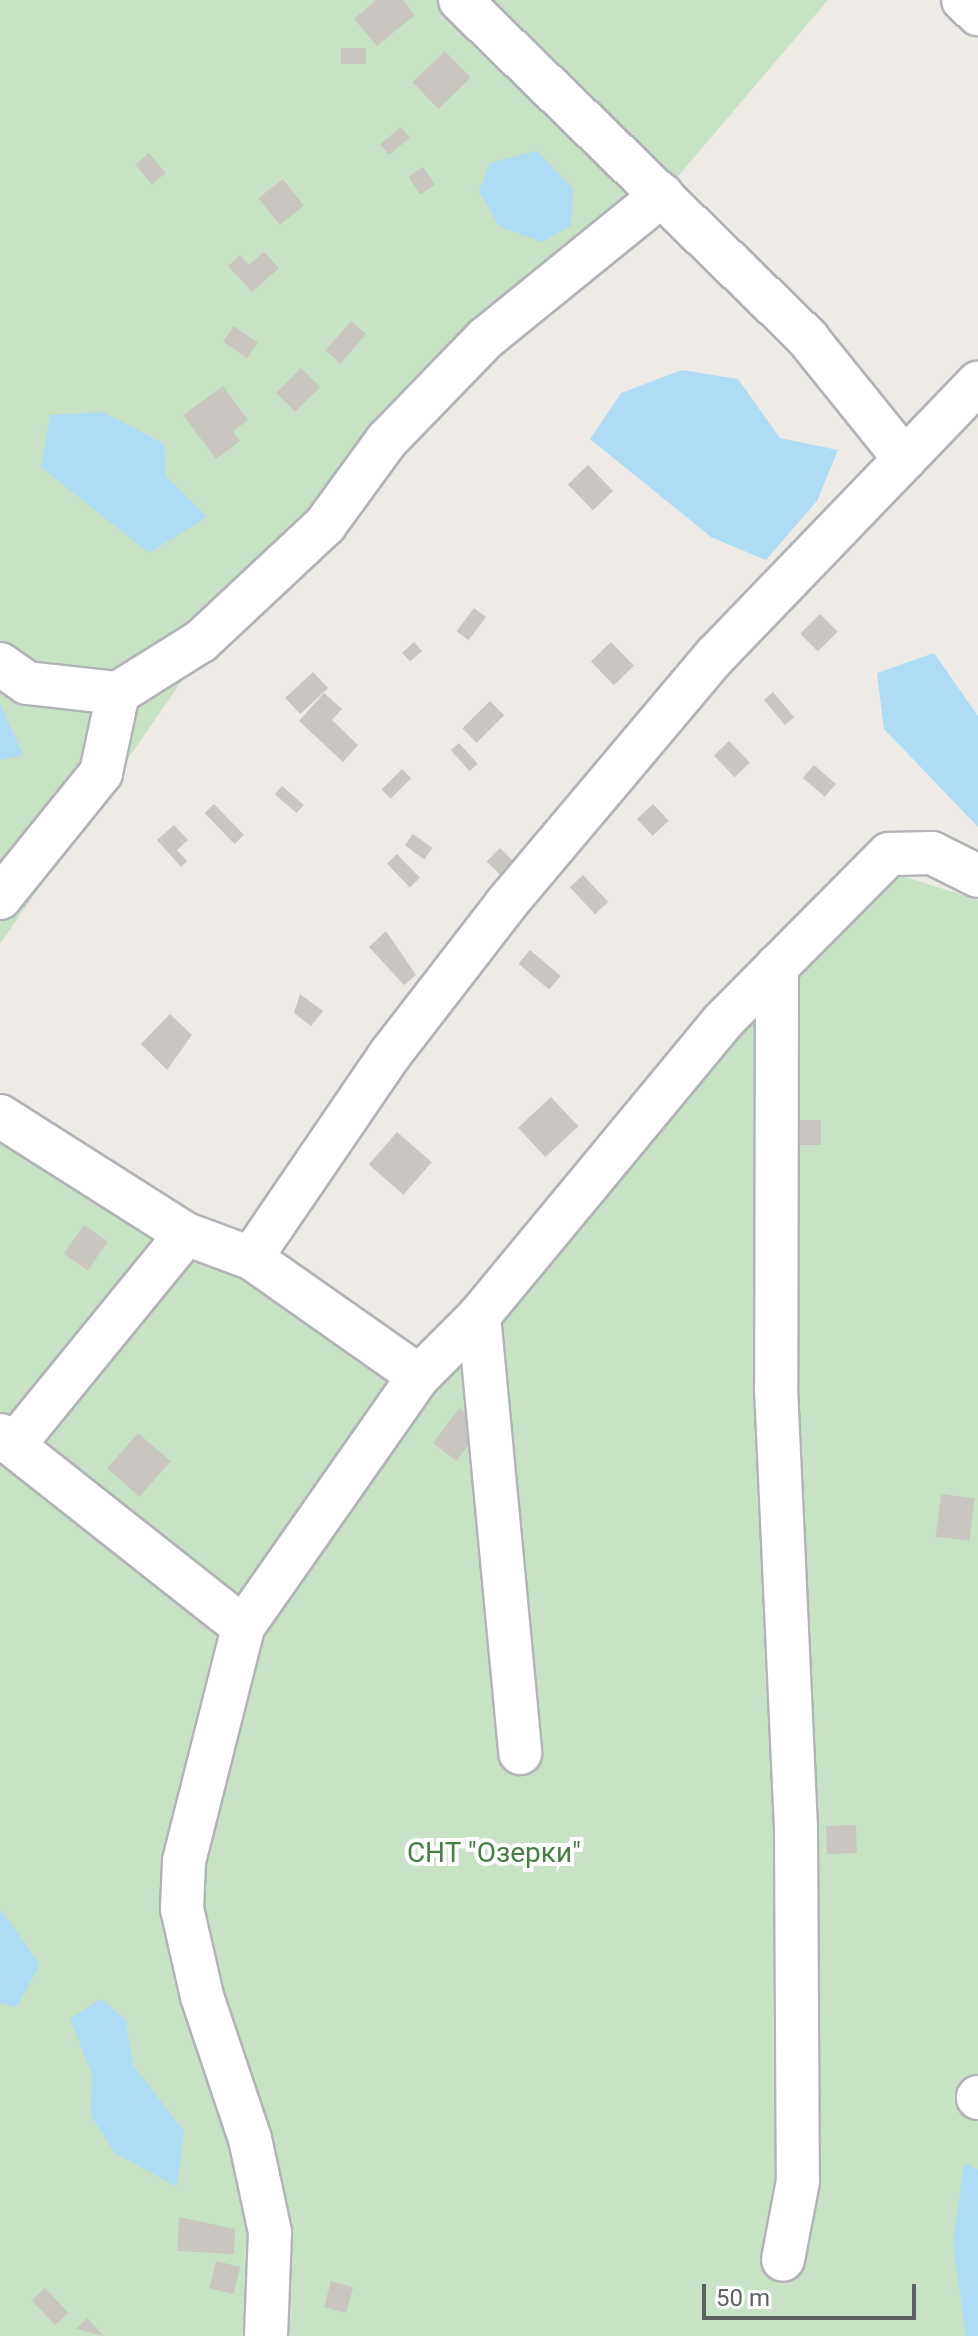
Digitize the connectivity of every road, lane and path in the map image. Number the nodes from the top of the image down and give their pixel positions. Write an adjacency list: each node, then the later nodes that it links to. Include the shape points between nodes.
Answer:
1 (460, 0): 4 (street)
2 (963, 0): 3 (street)
3 (978, 14)
4 (662, 195): 6 (street, via 808,339); 8 (street, via 486,338 387,440 325,525 201,641)
5 (978, 383): 6 (street)
6 (905, 459): 14 (street, via 716,655 506,904 391,1053)
7 (0, 664): 8 (street, via 27,683)
8 (118, 693): 10 (street, via 101,773)
9 (978, 876): 11 (street, via 932,853 889,854)
10 (0, 898)
11 (777, 966): 15 (street, via 722,1022); 20 (street, via 776,1388 796,1828 798,2181)
12 (0, 1116): 13 (street)
13 (186, 1234): 14 (street); 17 (street)
14 (251, 1258): 16 (street)
15 (479, 1316): 16 (street); 19 (street)
16 (419, 1376): 18 (street)
17 (7, 1440): 18 (street)
18 (243, 1627): 21 (street, via 184,1861 182,1909 270,2232)
19 (520, 1753)
20 (783, 2260)
21 (266, 2336)

